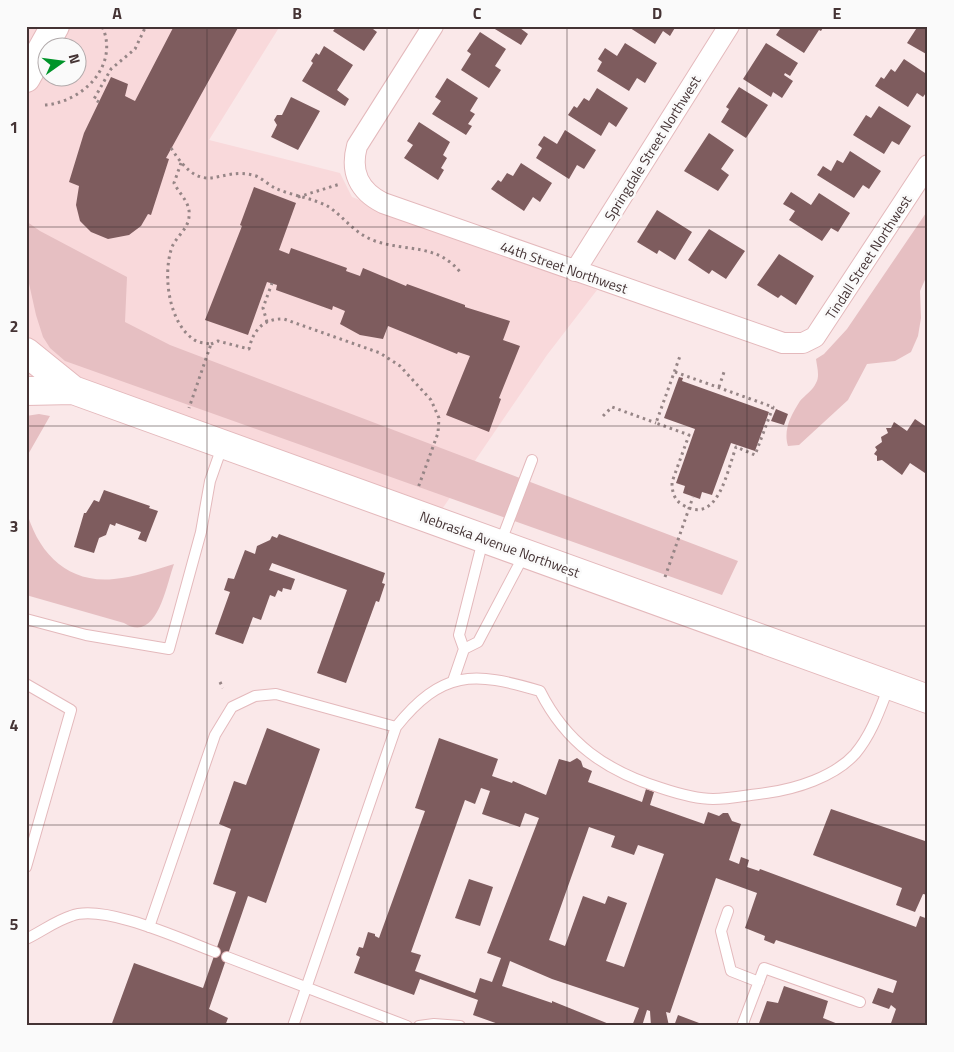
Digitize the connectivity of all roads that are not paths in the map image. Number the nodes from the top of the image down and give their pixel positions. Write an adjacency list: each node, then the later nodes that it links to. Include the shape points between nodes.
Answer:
1 (55, 26): 4 (main road)
2 (433, 26): 6 (street, 44th Street Northwest, via 357,146 354,169 366,194)
3 (729, 26): 6 (street, Springdale Street Northwest)
4 (26, 78)
5 (928, 166): 7 (street, Tindall Street Northwest, via 824,326 815,338)
6 (575, 271): 7 (street, 44th Street Northwest, via 783,344)
7 (803, 343)
8 (26, 352): 9 (main road, Nebraska Avenue Northwest)
9 (72, 390): 10 (main road, Nebraska Avenue Northwest); 11 (main road, Nebraska Avenue Northwest)
10 (26, 391)
11 (224, 444): 13 (main road, Nebraska Avenue Northwest); 14 (lane, via 210,481 201,532 169,649 86,635)
12 (532, 460): 13 (lane)
13 (502, 546): 15 (lane, via 459,635); 15 (lane, via 478,642); 18 (main road, Nebraska Avenue Northwest)
14 (26, 619)
15 (464, 650): 16 (lane)
16 (453, 681): 18 (lane, via 502,680 540,691 553,716 578,744 606,765 674,792 712,799 784,790 829,774 854,754 873,727); 20 (lane, via 413,706)
17 (26, 684): 21 (lane, via 71,710)
18 (889, 685): 19 (main road, Nebraska Avenue Northwest)
19 (928, 699)
20 (396, 727): 23 (lane, via 276,694 255,696 232,707 214,735); 28 (lane)
21 (26, 867)
22 (728, 911): 27 (lane, via 721,931 731,971)
23 (149, 927): 24 (lane, via 102,914 72,915); 25 (lane)
24 (26, 939)
25 (215, 952)
26 (227, 957): 28 (lane)
27 (758, 982): 29 (lane, via 764,968); 35 (lane)
28 (307, 988): 31 (lane); 32 (lane)
29 (860, 1002)
30 (434, 1025): 33 (lane); 34 (lane)
31 (293, 1026)
32 (407, 1026)
33 (419, 1026)
34 (460, 1026)
35 (742, 1026)

